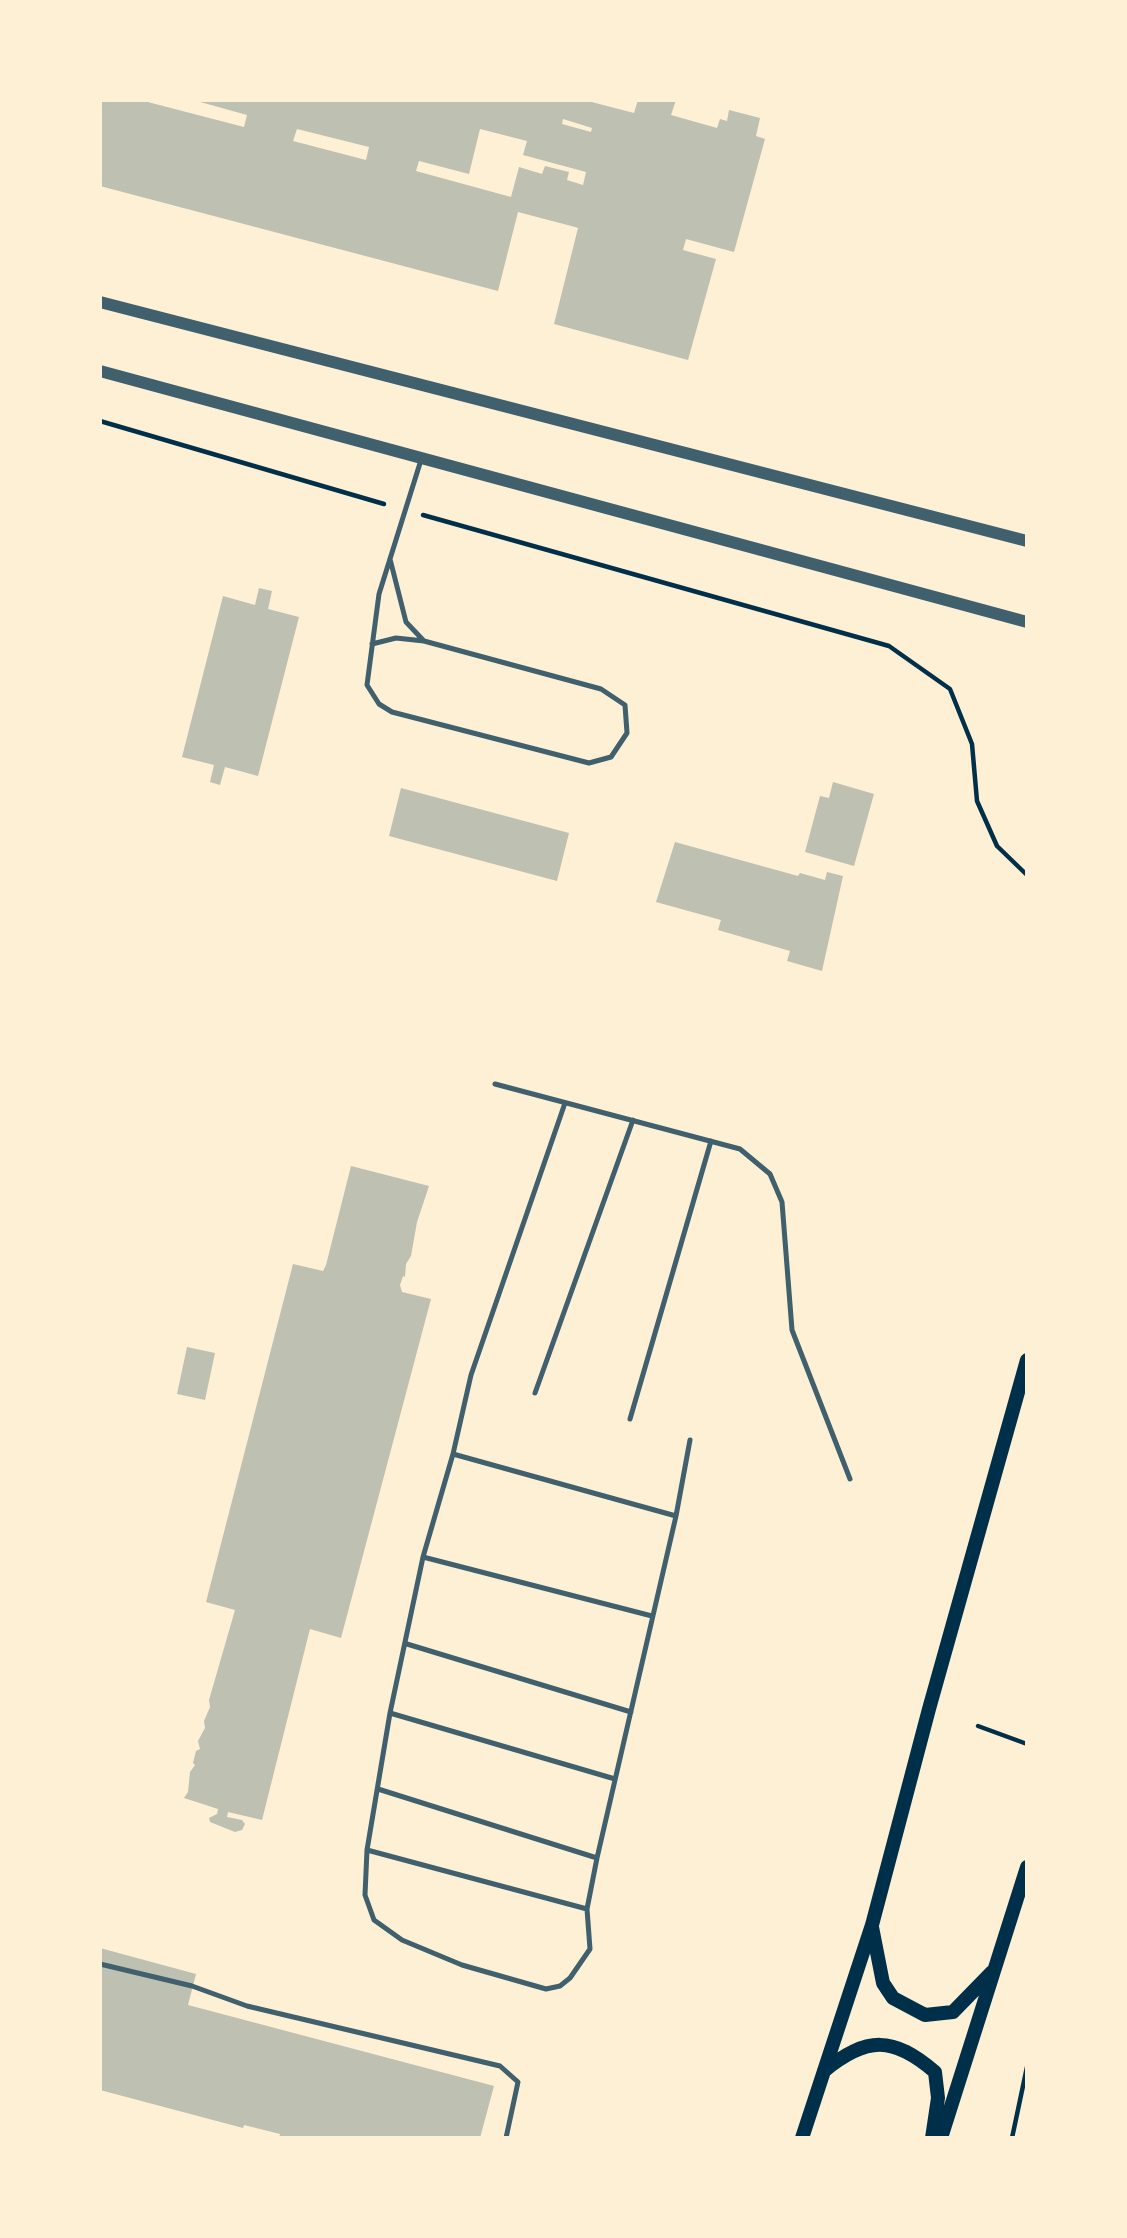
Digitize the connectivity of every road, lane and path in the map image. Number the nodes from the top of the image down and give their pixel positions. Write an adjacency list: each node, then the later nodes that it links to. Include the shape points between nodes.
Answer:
1 (100, 302): 6 (street)
2 (100, 371): 4 (street)
3 (100, 421): 5 (path)
4 (422, 458): 5 (lane); 8 (street)
5 (405, 510): 7 (lane); 11 (path, via 889,646 950,690 972,744 977,801 997,846)
6 (1027, 541)
7 (390, 558): 9 (lane, via 406,622); 10 (lane)
8 (1027, 622)
9 (424, 641): 10 (lane, via 396,638); 10 (lane, via 601,688 625,705 627,733 611,757 589,763 392,712 379,704 367,685)
10 (372, 644)
11 (1027, 875)
12 (495, 1084): 13 (lane)
13 (565, 1103): 14 (lane); 20 (lane, via 471,1375)
14 (633, 1120): 15 (lane); 17 (lane)
15 (711, 1141): 18 (lane); 21 (lane, via 740,1149 770,1174 782,1202 792,1330)
16 (1027, 1360): 36 (main road)
17 (535, 1393)
18 (630, 1419)
19 (690, 1440): 22 (lane)
20 (453, 1454): 22 (lane); 23 (lane)
21 (850, 1479)
22 (676, 1516): 24 (lane)
23 (423, 1557): 24 (lane); 25 (lane)
24 (652, 1616): 26 (lane)
25 (407, 1644): 26 (lane); 27 (lane)
26 (631, 1712): 30 (lane)
27 (390, 1713): 30 (lane); 31 (lane)
28 (978, 1726): 29 (path)
29 (1027, 1744)
30 (615, 1779): 33 (lane)
31 (378, 1789): 32 (lane); 33 (lane)
32 (367, 1850): 35 (lane); 35 (lane, via 365,1895 374,1920 402,1940 462,1965 546,1989 560,1986 582,1966 590,1950)
33 (597, 1858): 35 (lane)
34 (1027, 1867): 38 (main road)
35 (587, 1909)
36 (872, 1925): 38 (main road, via 883,1983 893,1998 925,2015 953,2012); 40 (main road)
37 (100, 1964): 41 (lane, via 192,1986 247,2006 500,2066 518,2082)
38 (996, 1967): 44 (main road)
39 (1027, 2067): 45 (path)
40 (823, 2071): 42 (main road); 43 (main road, via 845,2054 873,2043 898,2047 920,2059 935,2072 939,2098)
41 (506, 2138)
42 (802, 2138)
43 (932, 2138)
44 (941, 2138)
45 (1012, 2138)

